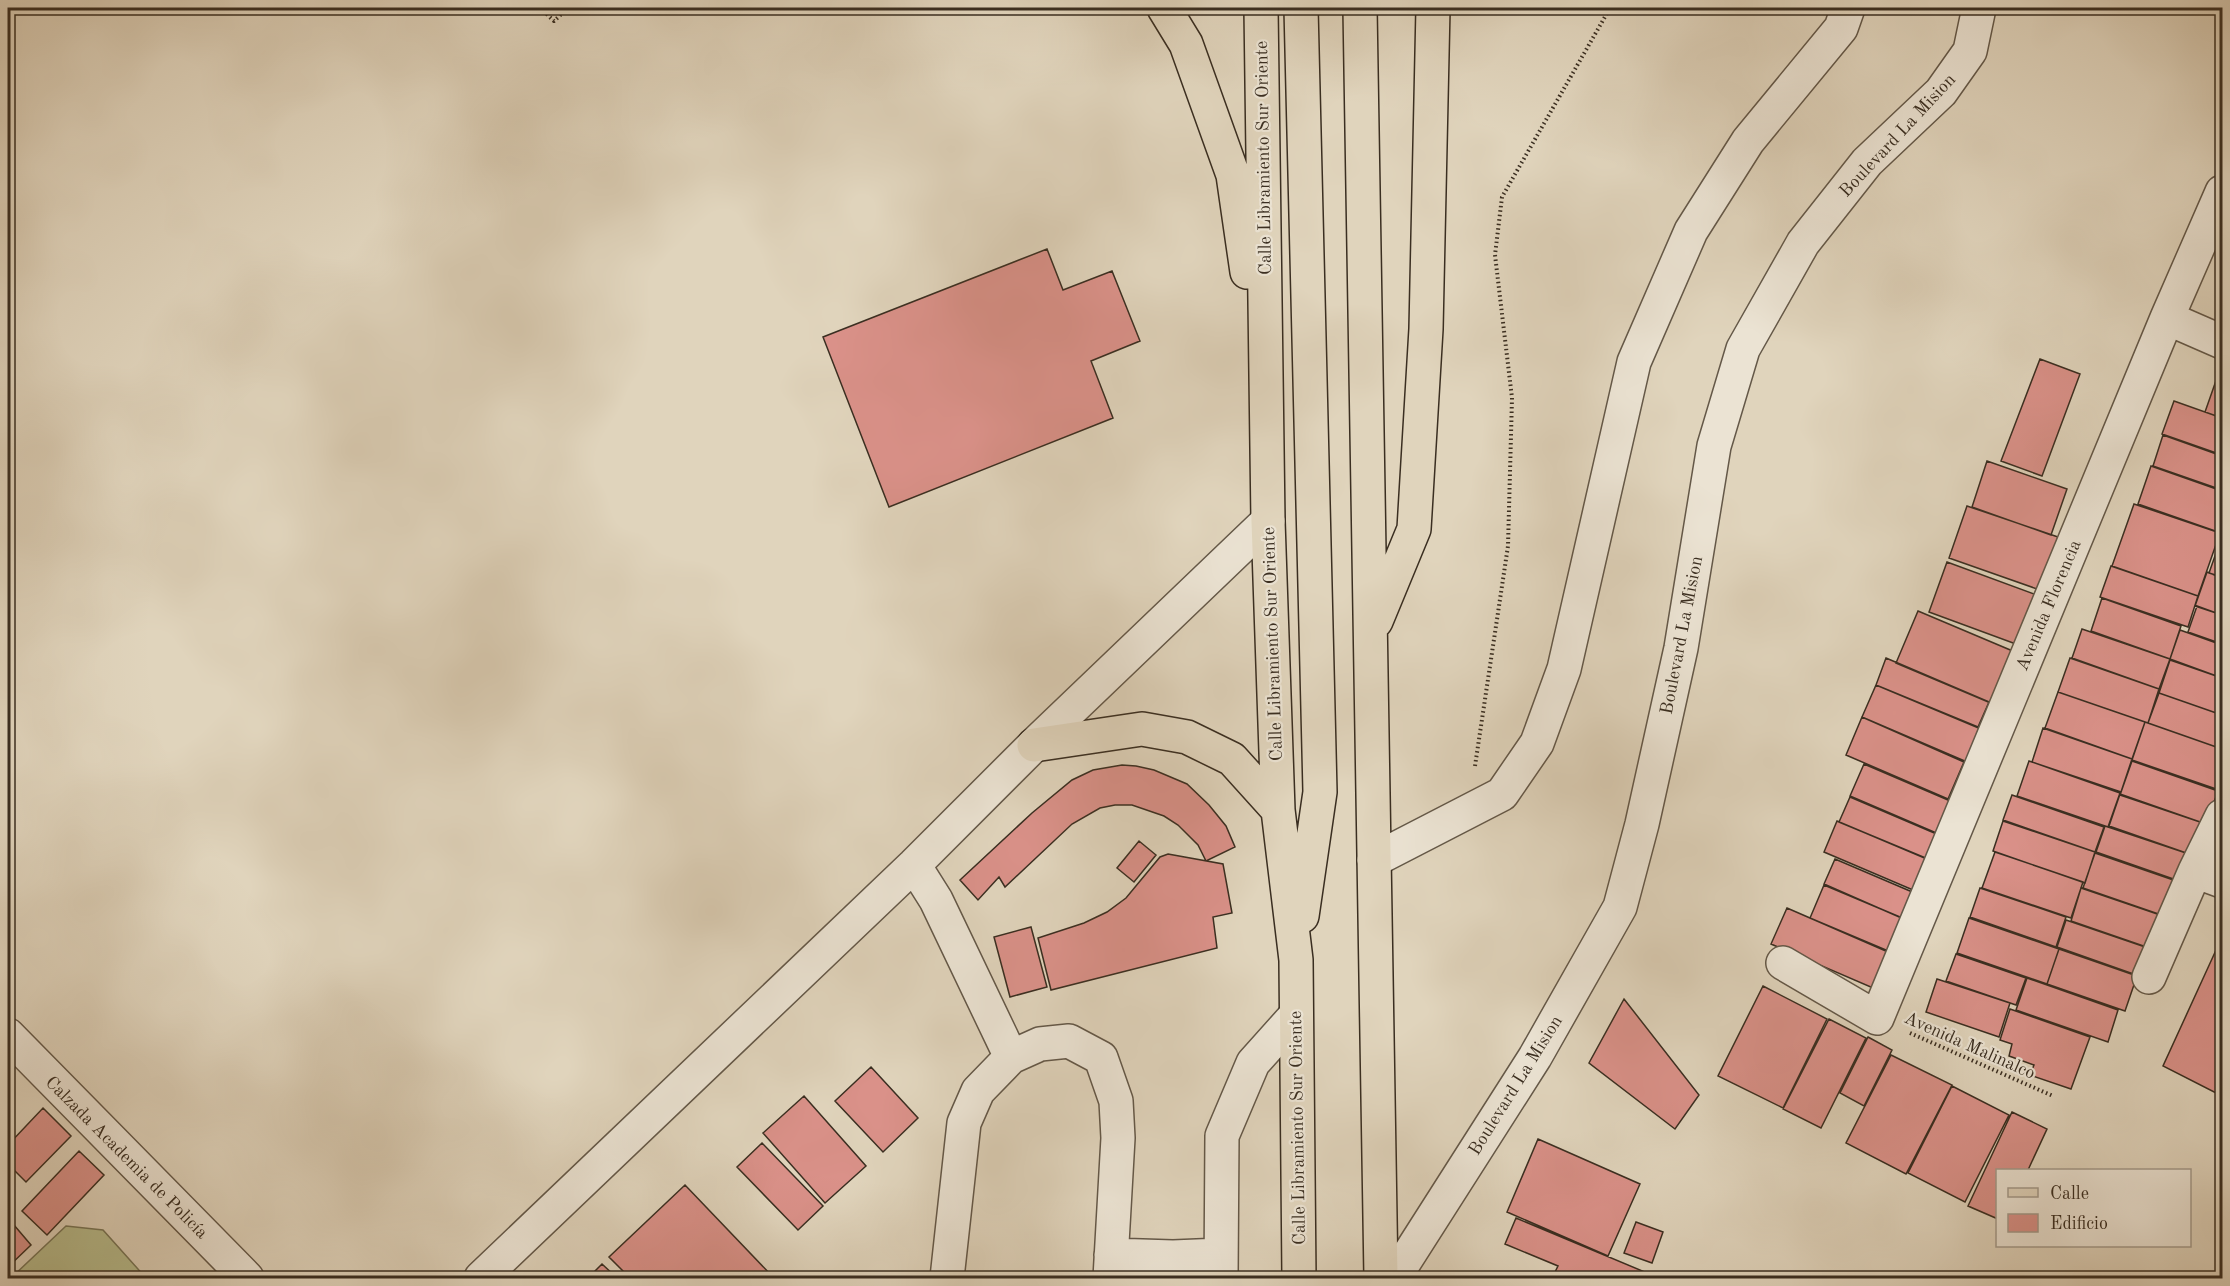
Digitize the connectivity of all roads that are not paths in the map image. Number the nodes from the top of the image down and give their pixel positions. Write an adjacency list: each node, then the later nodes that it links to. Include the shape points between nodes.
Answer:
1 (1164, 8): 11 (main road, via 1186,44 1233,175)
2 (1261, 8): 11 (main road, Calle Libramiento Sur Oriente)
3 (1301, 8): 20 (main road, via 1320,792)
4 (1360, 8): 13 (main road)
5 (1433, 8): 13 (main road, via 1426,329 1414,529)
6 (1848, 8): 17 (street, via 1841,28 1748,141 1691,231 1634,362 1564,669 1537,743 1502,794)
7 (1979, 8): 33 (street, Boulevard La Mision, via 1970,51 1941,92 1867,162 1803,243 1743,349 1714,446 1681,648 1620,907 1535,1057)
8 (2223, 192): 9 (street, Avenida Florencia)
9 (2167, 318): 10 (street); 21 (street, Avenida Florencia, via 1877,1018)
10 (2223, 342)
11 (1267, 409): 12 (main road, Calle Libramiento Sur Oriente)
12 (1268, 521): 14 (street); 15 (main road, Calle Libramiento Sur Oriente)
13 (1371, 633): 17 (main road)
14 (1034, 746): 15 (main road, via 1142,729 1187,737 1232,759); 18 (street)
15 (1278, 810): 20 (main road, Calle Libramiento Sur Oriente)
16 (2223, 816): 19 (street)
17 (1374, 860): 32 (main road)
18 (914, 865): 25 (street, via 936,900); 29 (street)
19 (2209, 876): 22 (street)
20 (1296, 960): 23 (main road, Calle Libramiento Sur Oriente)
21 (1783, 963)
22 (2149, 977)
23 (1296, 1016): 27 (street, via 1253,1063 1222,1136); 31 (main road, Calle Libramiento Sur Oriente)
24 (8, 1035): 28 (street, Calzada Academia de Policía)
25 (1011, 1057): 26 (street, via 1040,1044 1069,1041 1101,1058 1116,1101); 30 (street, via 978,1091 964,1123)
26 (1110, 1267): 27 (street, via 1173,1257)
27 (1221, 1267)
28 (247, 1278)
29 (481, 1278)
30 (947, 1278)
31 (1299, 1278)
32 (1381, 1278)
33 (1394, 1278)

